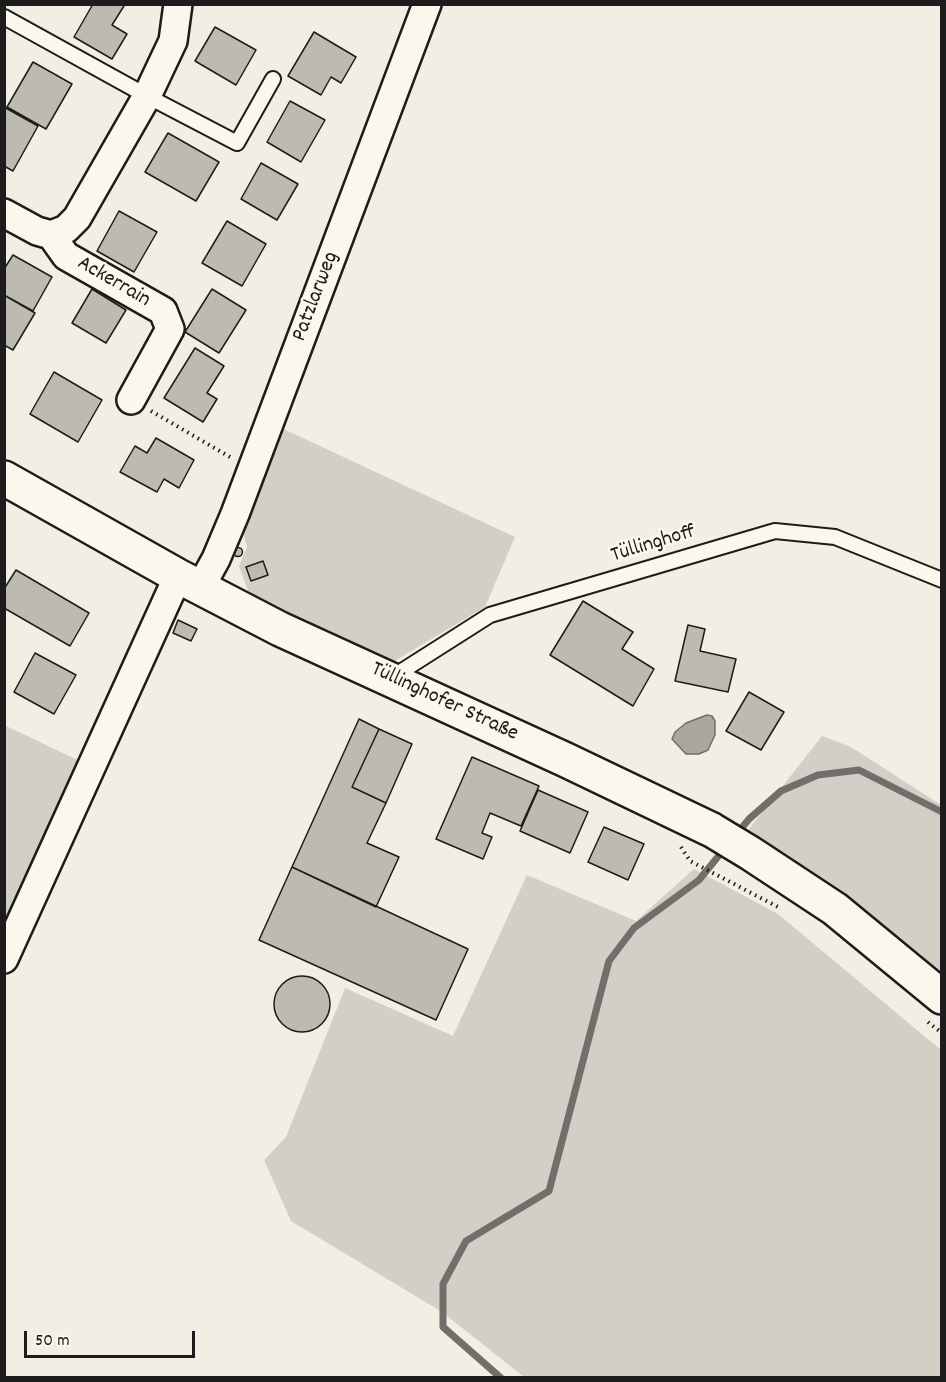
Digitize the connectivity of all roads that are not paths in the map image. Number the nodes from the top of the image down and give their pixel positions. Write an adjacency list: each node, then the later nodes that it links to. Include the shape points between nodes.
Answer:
1 (178, 4): 5 (street, Ackerrain, via 173,41)
2 (427, 4): 11 (street, Patzlarweg, via 216,559)
3 (4, 17): 5 (lane)
4 (273, 80): 5 (lane, via 237,143)
5 (147, 96): 7 (street, Ackerrain, via 77,218 66,229)
6 (7, 220): 7 (street, Ackerrain)
7 (51, 235): 8 (street, Ackerrain, via 66,256 163,311 170,329)
8 (131, 400)
9 (4, 478): 11 (main road, Tüllinghofer Straße)
10 (942, 580): 12 (lane, Tüllinghoff, via 835,537 775,531 490,615)
11 (189, 582): 12 (main road, Tüllinghofer Straße); 13 (street)
12 (391, 678): 14 (main road, Tüllinghofer Straße, via 630,789 750,853 835,909)
13 (4, 959)
14 (933, 1008)

